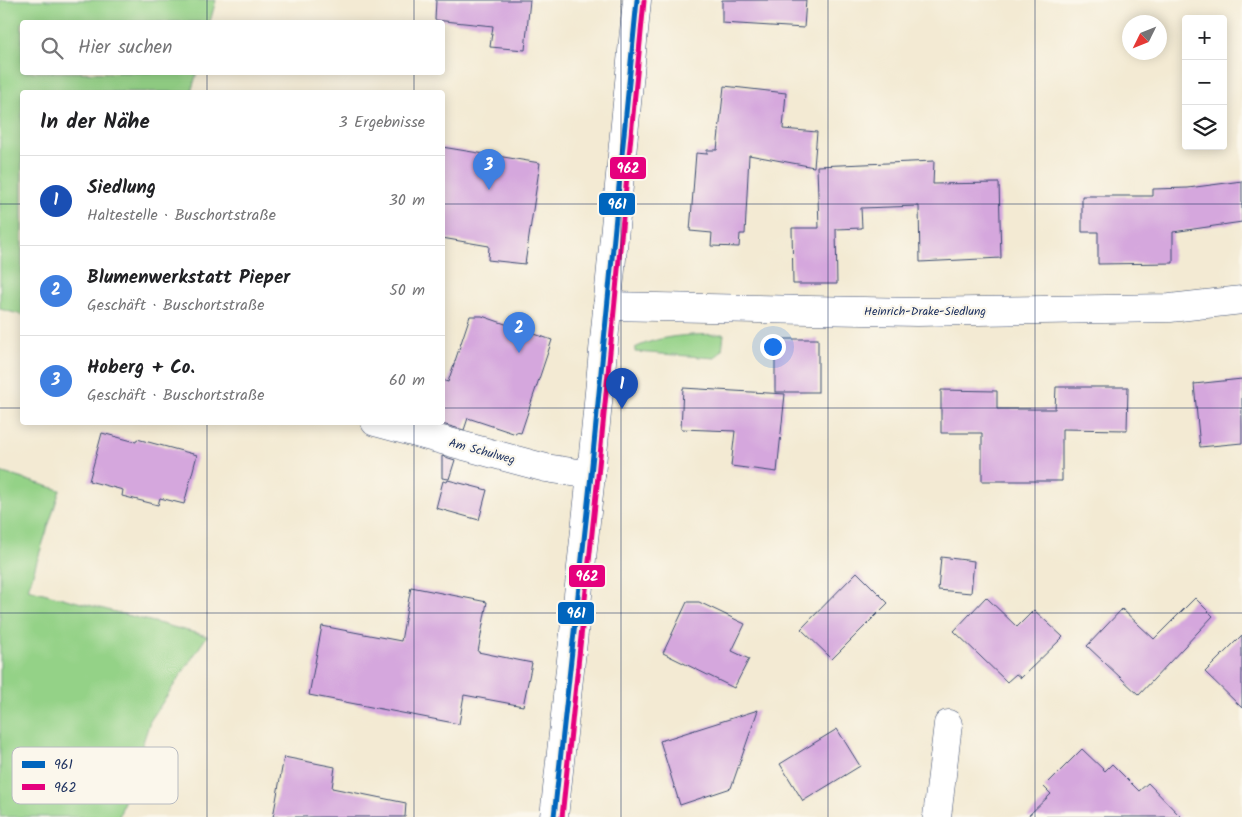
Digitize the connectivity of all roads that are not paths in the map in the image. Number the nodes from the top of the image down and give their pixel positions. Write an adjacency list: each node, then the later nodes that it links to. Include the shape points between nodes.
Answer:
1 (637, 0): 3 (street)
2 (1242, 300): 3 (street, Heinrich-Drake-Siedlung, via 1170,308 917,312)
3 (607, 306): 5 (street)
4 (386, 425): 5 (street, Am Schulweg, via 546,468)
5 (591, 475): 7 (street)
6 (948, 724): 8 (street)
7 (554, 817)
8 (936, 817)

